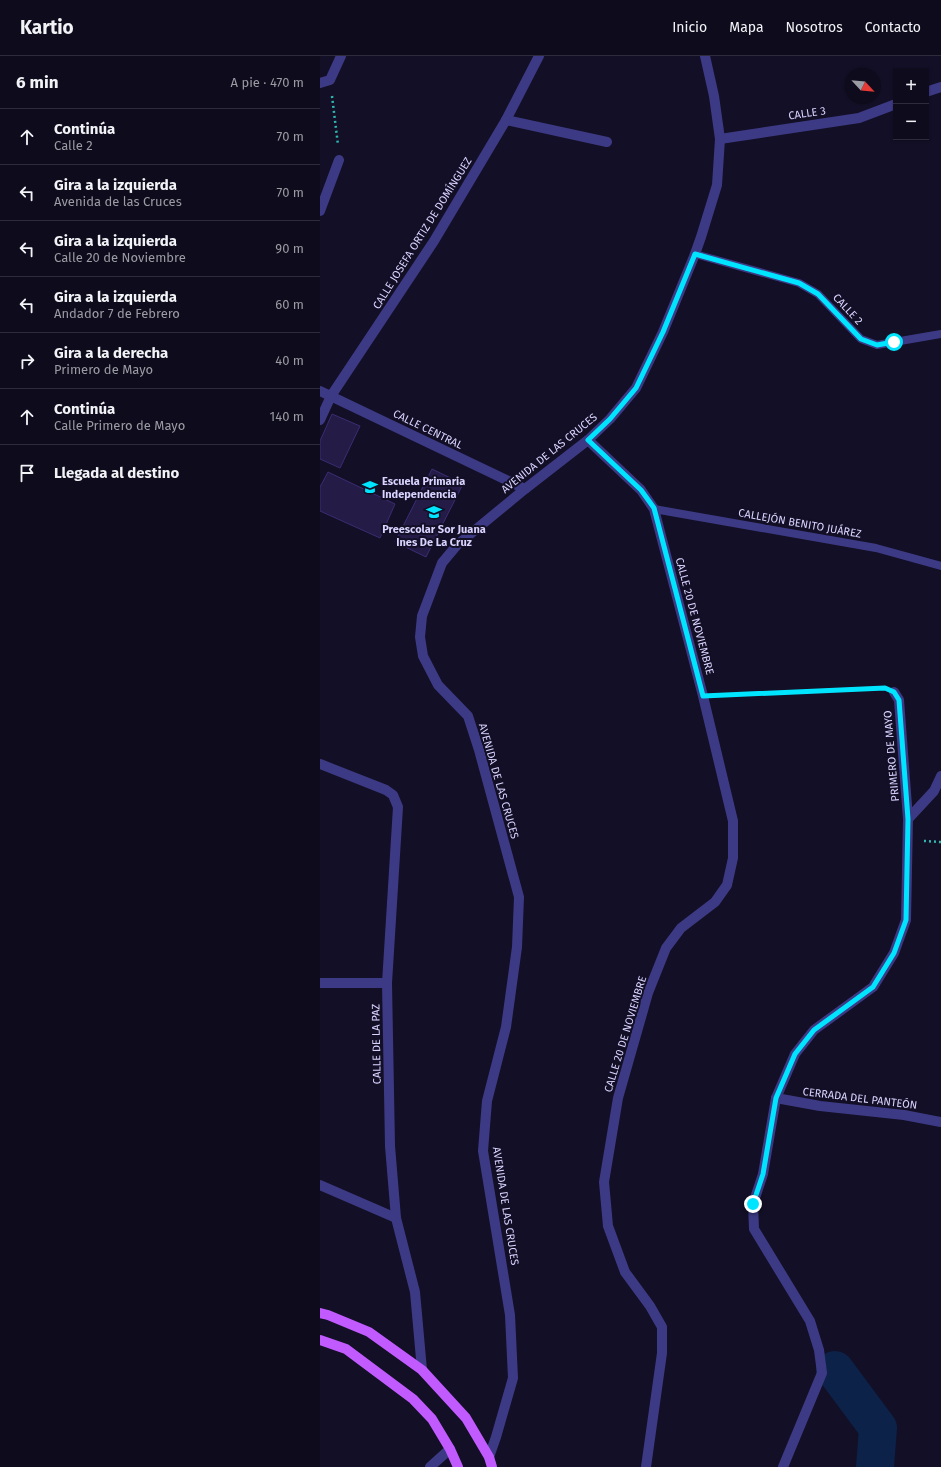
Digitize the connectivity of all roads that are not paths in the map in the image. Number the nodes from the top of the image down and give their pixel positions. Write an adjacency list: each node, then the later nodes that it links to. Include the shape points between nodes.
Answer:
1 (341, 56): 4 (street, via 330,80)
2 (539, 56): 8 (street, CALLE JOSEFA ORTIZ DE DOMÍNGUEZ)
3 (704, 56): 9 (street, AVENIDA DE LAS CRUCES, via 714,96)
4 (320, 83)
5 (941, 87): 6 (street)
6 (929, 91)
7 (893, 105): 9 (street, CALLE 3, via 859,118)
8 (506, 120): 10 (street); 16 (street, CALLE JOSEFA ORTIZ DE DOMÍNGUEZ, via 434,240)
9 (720, 138): 13 (street, AVENIDA DE LAS CRUCES, via 716,185)
10 (607, 142)
11 (339, 160): 12 (street)
12 (320, 211)
13 (695, 254): 14 (lane, CALLE 2, via 799,283 818,294 861,339 877,345); 18 (street, AVENIDA DE LAS CRUCES, via 663,332 636,388)
14 (941, 334)
15 (320, 392): 16 (street, CALLE CENTRAL)
16 (332, 396): 17 (street, CALLE JOSEFA ORTIZ DE DOMÍNGUEZ); 19 (street, CALLE CENTRAL)
17 (320, 420)
18 (588, 440): 19 (street, AVENIDA DE LAS CRUCES); 20 (street, CALLE 20 DE NOVIEMBRE, via 641,490)
19 (524, 488): 36 (street, AVENIDA DE LAS CRUCES, via 456,544 442,563 422,616 420,637 423,656 438,686 468,716 519,897 516,955 506,1027 487,1101 483,1151 510,1315 513,1378)
20 (654, 508): 21 (lane, CALLEJÓN BENITO JUÁREZ, via 876,548); 39 (street, CALLE 20 DE NOVIEMBRE, via 733,821 733,858 727,885 715,902 680,928 663,954 648,993 618,1098 604,1182 608,1226 625,1272 662,1326 662,1353)
21 (941, 566)
22 (894, 692): 25 (street, PRIMERO DE MAYO, via 899,700)
23 (320, 764): 27 (street, CALLE DE LA PAZ, via 386,790 392,795 398,807)
24 (941, 776): 25 (street, via 934,791)
25 (908, 819): 28 (street, PRIMERO DE MAYO, via 906,920 894,953 873,987 814,1030 795,1054)
26 (320, 983): 27 (street)
27 (387, 983): 31 (street, CALLE DE LA PAZ, via 390,1146)
28 (776, 1098): 29 (street, CERRADA DEL PANTEÓN); 40 (street, PRIMERO DE MAYO, via 763,1174 753,1204 754,1229 810,1321 819,1350 822,1373)
29 (941, 1122)
30 (320, 1185): 31 (street)
31 (396, 1218): 34 (street, CALLE DE LA PAZ, via 415,1292)
32 (320, 1313): 34 (main road, via 369,1332)
33 (320, 1340): 35 (main road, via 346,1349 413,1399 432,1419)
34 (422, 1370): 36 (main road, via 466,1418)
35 (450, 1449): 37 (street); 38 (main road)
36 (491, 1462)
37 (430, 1467)
38 (458, 1467)
39 (646, 1467)
40 (783, 1467)

